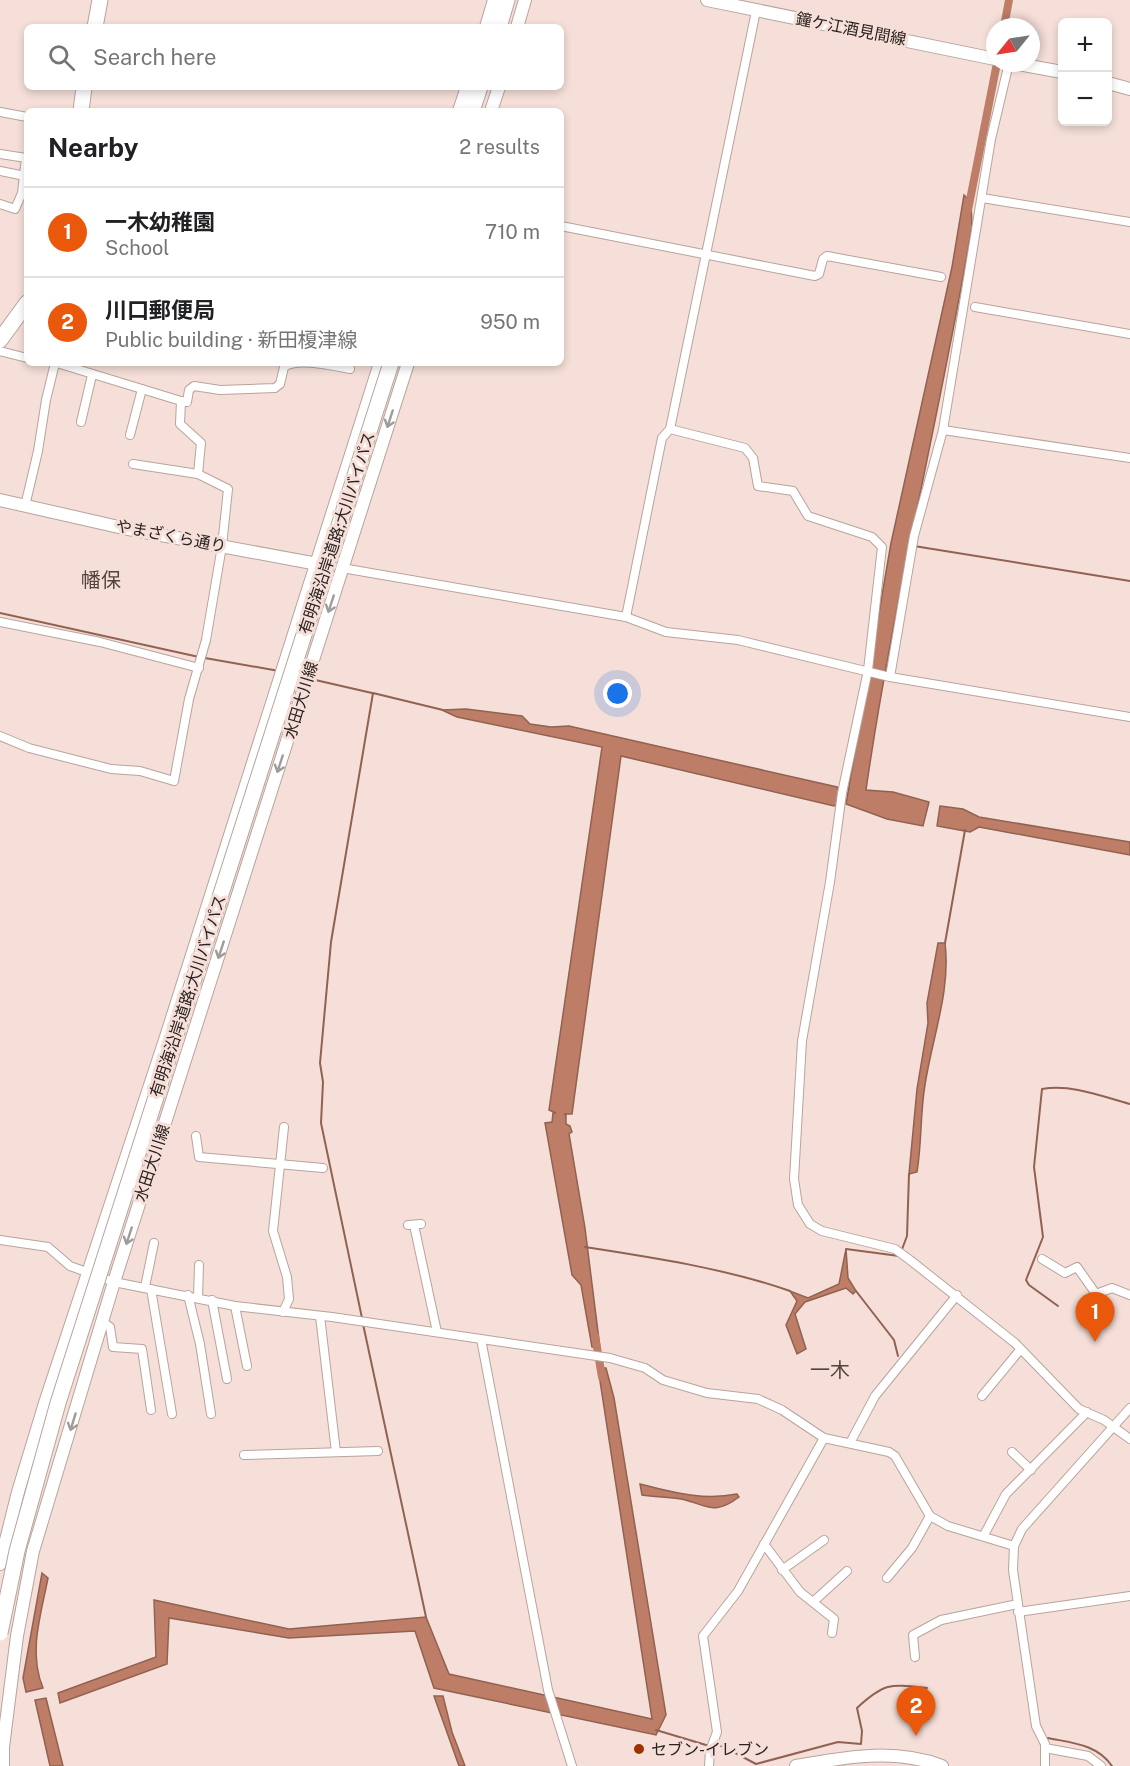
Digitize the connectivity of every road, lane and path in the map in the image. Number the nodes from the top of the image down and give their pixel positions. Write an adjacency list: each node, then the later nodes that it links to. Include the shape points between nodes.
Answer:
1 (100, 0): 7 (highway)
2 (494, 0): 8 (main road)
3 (505, 0): 9 (highway)
4 (525, 0): 10 (main road)
5 (707, 0): 6 (main road, 鐘ケ江酒見間線)
6 (756, 11): 11 (main road, 鐘ケ江酒見間線); 36 (street)
7 (96, 24)
8 (487, 24)
9 (498, 24)
10 (518, 24)
11 (986, 57)
12 (1040, 68): 13 (main road)
13 (1058, 71)
14 (1007, 72): 32 (street)
15 (1112, 84): 16 (main road)
16 (1130, 89)
17 (84, 90): 21 (highway)
18 (466, 90): 22 (main road)
19 (477, 90): 23 (highway)
20 (498, 90): 24 (main road)
21 (81, 108)
22 (460, 108)
23 (471, 108)
24 (492, 108)
25 (0, 112): 26 (street)
26 (24, 116)
27 (0, 154): 28 (street)
28 (24, 158)
29 (0, 171): 30 (street)
30 (24, 176)
31 (24, 193): 33 (street, via 15,209)
32 (982, 198): 34 (street); 58 (street)
33 (0, 204)
34 (1130, 222)
35 (564, 227): 36 (street)
36 (705, 255): 37 (street, via 815,276 827,256); 57 (street)
37 (941, 277)
38 (24, 306): 40 (highway)
39 (975, 307): 41 (street)
40 (3, 331)
41 (1130, 334)
42 (0, 351): 43 (street)
43 (24, 357)
44 (55, 366): 64 (street)
45 (65, 366): 53 (street)
46 (284, 366): 55 (street, via 280,384 275,388 220,390 194,386 187,402)
47 (332, 366): 52 (street)
48 (379, 366): 66 (main road, 水田大川線)
49 (388, 366): 127 (highway, 有明海沿岸道路;大川バイパス, bridge, via 67,1359 22,1512)
50 (388, 366): 129 (highway, 有明海沿岸道路;大川バイパス, bridge, via 58,1403 19,1542)
51 (407, 366): 67 (main road, 水田大川線, one-way to 67)
52 (350, 369)
53 (92, 375): 54 (street); 56 (street)
54 (142, 389): 55 (street); 59 (street)
55 (181, 401): 62 (street, via 180,424 201,443)
56 (81, 422)
57 (670, 429): 68 (street, via 662,438); 71 (street, via 745,448 753,458 758,486 793,491 808,516 879,542 882,550)
58 (943, 430): 60 (street); 72 (street, via 914,536)
59 (130, 435)
60 (1130, 458)
61 (133, 464): 62 (street)
62 (198, 474): 65 (street, via 228,489)
63 (0, 500): 64 (main road, やまざくら通り)
64 (25, 506): 65 (main road, やまざくら通り)
65 (222, 546): 66 (main road, やまざくら通り); 70 (street)
66 (316, 564): 67 (main road, やまざくら通り); 84 (main road, 水田大川線, via 165,1040)
67 (342, 568): 68 (street); 85 (main road, 水田大川線, one-way to 85)
68 (626, 617): 71 (street, via 666,632 738,640)
69 (0, 622): 70 (street, via 100,642)
70 (199, 668): 74 (street, via 189,699 174,781 29,748)
71 (869, 671): 72 (street); 89 (street, via 842,793 802,1041 796,1194 804,1216 816,1228 900,1254)
72 (889, 677): 73 (street)
73 (1130, 717)
74 (0, 736)
75 (284, 1127): 77 (street)
76 (196, 1136): 77 (street, via 200,1157)
77 (280, 1163): 78 (street); 93 (street, via 273,1231 287,1277 289,1299)
78 (323, 1168)
79 (414, 1225): 96 (street)
80 (0, 1240): 84 (street, via 48,1247)
81 (154, 1244): 86 (street)
82 (1042, 1259): 88 (street, via 1065,1273 1077,1268 1096,1294 1112,1288)
83 (199, 1265): 90 (street)
84 (86, 1274): 85 (street); 121 (main road, 水田大川線, via 18,1492)
85 (114, 1282): 86 (street); 95 (main road, 水田大川線)
86 (148, 1288): 87 (street); 105 (street)
87 (188, 1295): 90 (street); 106 (street)
88 (1130, 1295)
89 (957, 1296): 98 (street); 110 (street, via 875,1396)
90 (198, 1298): 91 (street)
91 (212, 1300): 92 (street); 100 (street)
92 (235, 1306): 93 (street); 99 (street)
93 (283, 1312): 94 (street)
94 (320, 1316): 96 (street); 112 (street)
95 (104, 1323): 103 (street, via 110,1327 113,1347 142,1349); 134 (main road, 水田大川線, one-way to 134, via 33,1551 16,1647)
96 (437, 1332): 97 (street)
97 (480, 1339): 108 (street, via 592,1354 645,1368 663,1380 707,1394 758,1399); 135 (street, via 549,1695)
98 (1020, 1350): 101 (street); 104 (street, via 1079,1409)
99 (247, 1366)
100 (227, 1379)
101 (982, 1396)
102 (1130, 1408): 107 (street)
103 (151, 1410)
104 (1087, 1412): 107 (street); 115 (street)
105 (172, 1414)
106 (212, 1414)
107 (1113, 1428): 109 (street); 120 (street, via 1022,1529)
108 (824, 1438): 110 (street); 119 (street)
109 (1130, 1440)
110 (850, 1443): 116 (street, via 895,1456)
111 (378, 1451): 112 (street)
112 (336, 1452): 114 (street)
113 (1012, 1452): 115 (street)
114 (244, 1455)
115 (1031, 1470): 117 (street, via 1006,1494)
116 (930, 1516): 117 (street, via 948,1526); 124 (street, via 917,1541)
117 (984, 1534): 120 (street)
118 (824, 1540): 122 (street)
119 (764, 1544): 122 (street); 136 (street, via 738,1591 703,1636 717,1732)
120 (1014, 1546): 128 (street, via 1012,1570)
121 (0, 1564)
122 (782, 1570): 126 (street)
123 (847, 1571): 126 (street)
124 (887, 1578)
125 (1130, 1596): 128 (street)
126 (813, 1602): 130 (street, via 834,1619)
127 (0, 1608)
128 (1018, 1608): 131 (street, via 935,1622 913,1635); 132 (street, via 1035,1726)
129 (0, 1633)
130 (832, 1633)
131 (915, 1657)
132 (1044, 1743): 139 (street); 140 (street, via 1088,1756)
133 (902, 1761): 137 (main road, via 848,1757); 138 (main road, via 924,1759)
134 (3, 1766)
135 (572, 1766)
136 (709, 1766)
137 (796, 1766)
138 (942, 1766)
139 (1045, 1766)
140 (1101, 1766)

